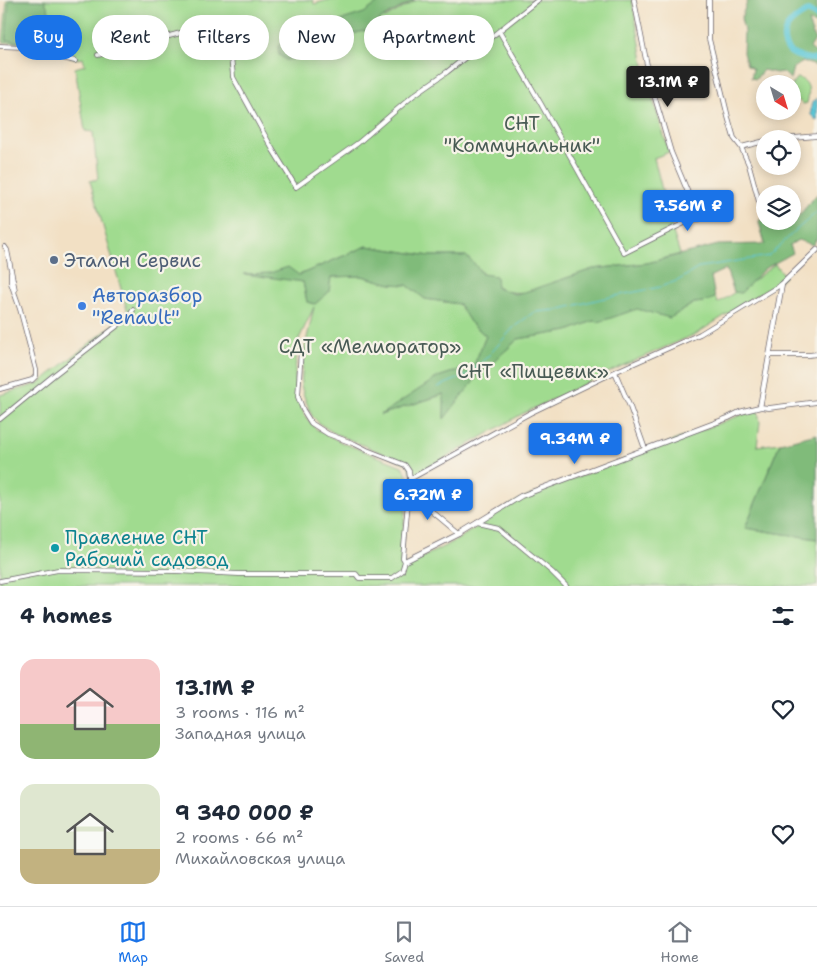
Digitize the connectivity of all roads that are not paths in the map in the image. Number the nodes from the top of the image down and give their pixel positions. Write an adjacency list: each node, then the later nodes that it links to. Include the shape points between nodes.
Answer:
1 (538, 0): 4 (street)
2 (634, 0): 4 (street, via 651,85 672,152 699,219 672,228 624,253)
3 (710, 0): 13 (street, via 709,39 734,138)
4 (499, 31): 5 (street, via 296,187 233,77 229,48 218,23)
5 (169, 36)
6 (0, 46): 7 (street)
7 (15, 47)
8 (71, 60): 9 (street)
9 (75, 61)
10 (817, 136): 11 (street)
11 (801, 137)
12 (756, 143): 13 (street)
13 (741, 146): 14 (street)
14 (756, 191)
15 (5, 247): 23 (street, via 11,284 36,376)
16 (817, 250): 17 (street)
17 (782, 284): 21 (street); 22 (street, via 700,334)
18 (132, 310): 26 (street, via 126,319)
19 (301, 349): 28 (street, via 298,397 311,422 328,434 405,465)
20 (817, 354): 21 (street)
21 (769, 355): 25 (street)
22 (615, 372): 27 (street); 28 (street, via 530,413)
23 (0, 389)
24 (817, 402): 25 (street)
25 (760, 407): 27 (street)
26 (0, 419)
27 (645, 449): 30 (street, via 521,496)
28 (410, 479): 29 (street)
29 (409, 492): 31 (street); 32 (street)
30 (477, 523): 31 (street); 34 (street, via 499,528)
31 (459, 534): 32 (street)
32 (405, 561): 33 (street, via 402,571 392,578 360,578 356,574 58,570)
33 (0, 581)
34 (566, 586)

